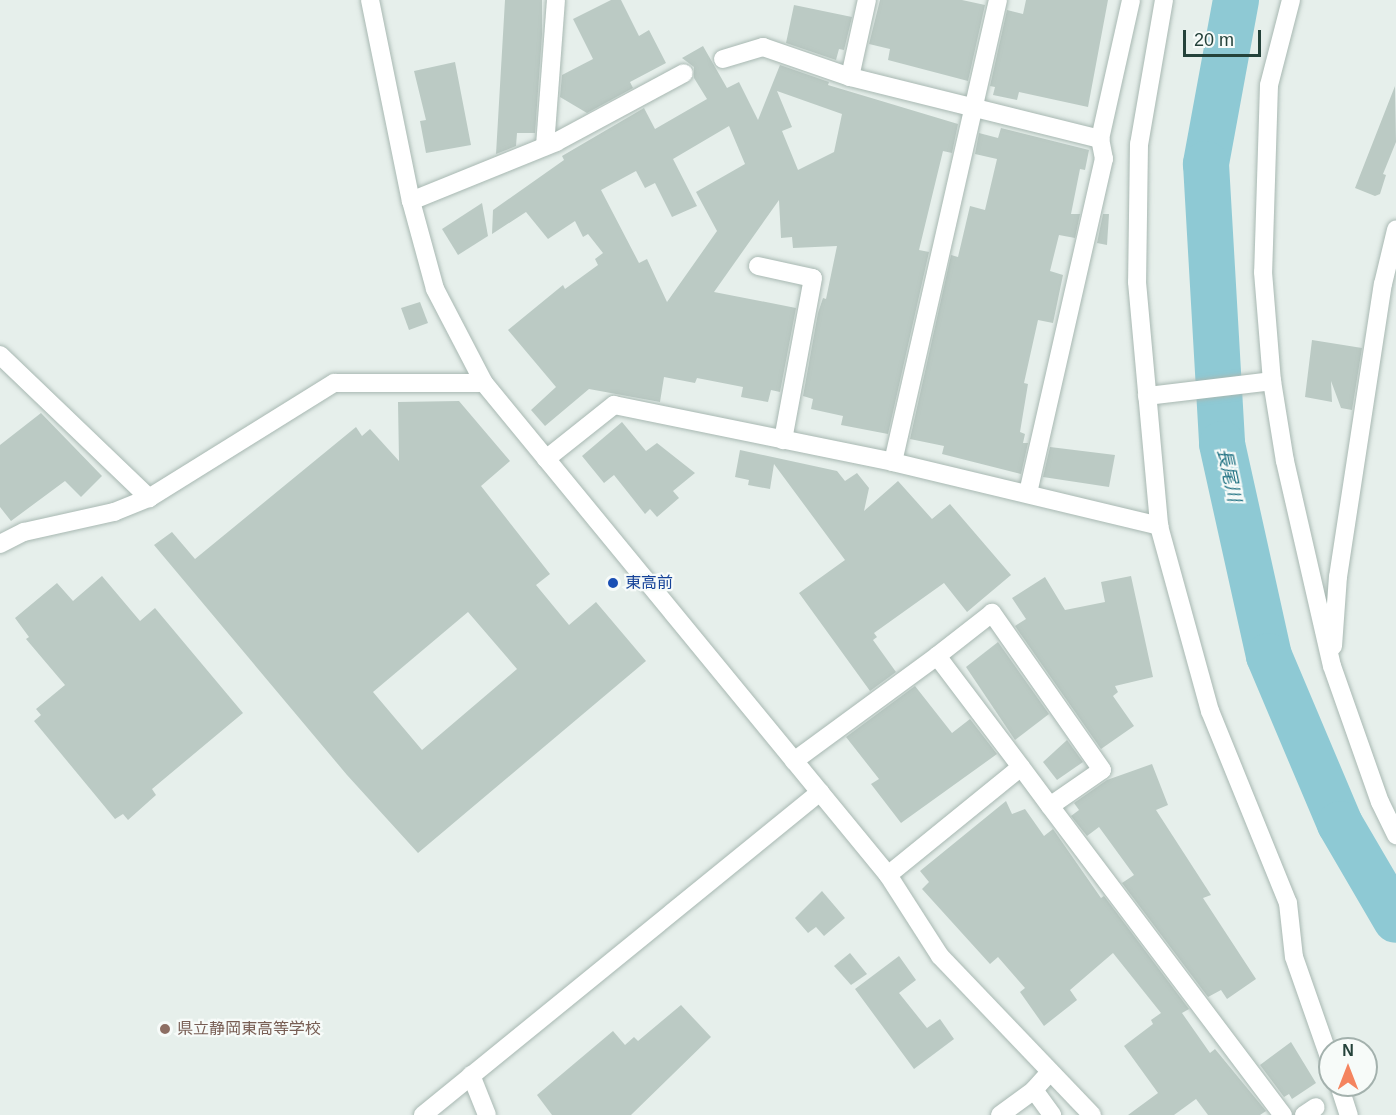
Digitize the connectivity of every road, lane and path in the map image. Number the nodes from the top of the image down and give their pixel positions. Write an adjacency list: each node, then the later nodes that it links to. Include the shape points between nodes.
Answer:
1 (370, 0): 14 (street)
2 (556, 0): 13 (street)
3 (867, 0): 10 (street)
4 (998, 0): 11 (street)
5 (1131, 0): 12 (street)
6 (1164, 0): 20 (street, via 1139,144 1137,282)
7 (1291, 0): 18 (street, via 1269,85 1263,272)
8 (723, 59): 10 (street, via 763,47)
9 (684, 73): 13 (street)
10 (850, 77): 11 (street)
11 (974, 109): 12 (street); 23 (street)
12 (1100, 139): 24 (street, via 1104,159)
13 (545, 146): 14 (street)
14 (411, 201): 19 (street, via 435,290)
15 (1396, 230): 29 (street, via 1383,284 1338,577)
16 (758, 266): 21 (street, via 813,278)
17 (0, 355): 25 (street)
18 (1272, 381): 20 (street); 29 (street, via 1285,461)
19 (484, 383): 22 (street); 25 (street, via 334,383)
20 (1148, 396): 26 (street)
21 (783, 440): 22 (street, via 614,405); 23 (street)
22 (546, 459): 30 (street)
23 (893, 462): 24 (street)
24 (1028, 493): 26 (street)
25 (149, 498): 27 (street, via 114,512 24,532)
26 (1159, 526): 37 (street, via 1210,711 1288,903 1294,957)
27 (0, 544)
28 (937, 656): 30 (street); 31 (street); 34 (street, via 992,613 1102,770)
29 (1332, 666): 33 (street)
30 (794, 761): 32 (street)
31 (1021, 767): 34 (street); 36 (street)
32 (819, 792): 36 (street); 39 (street)
33 (1388, 798): 35 (street)
34 (1050, 806): 47 (street)
35 (1396, 835)
36 (888, 875): 38 (street, via 940,956)
37 (1322, 1037)
38 (1050, 1072): 40 (street); 46 (street)
39 (471, 1076): 42 (street); 43 (street)
40 (1034, 1090): 44 (street); 45 (street)
41 (1343, 1097): 48 (street)
42 (423, 1115)
43 (487, 1115)
44 (1000, 1115)
45 (1052, 1115)
46 (1092, 1115)
47 (1283, 1115)
48 (1349, 1115)

